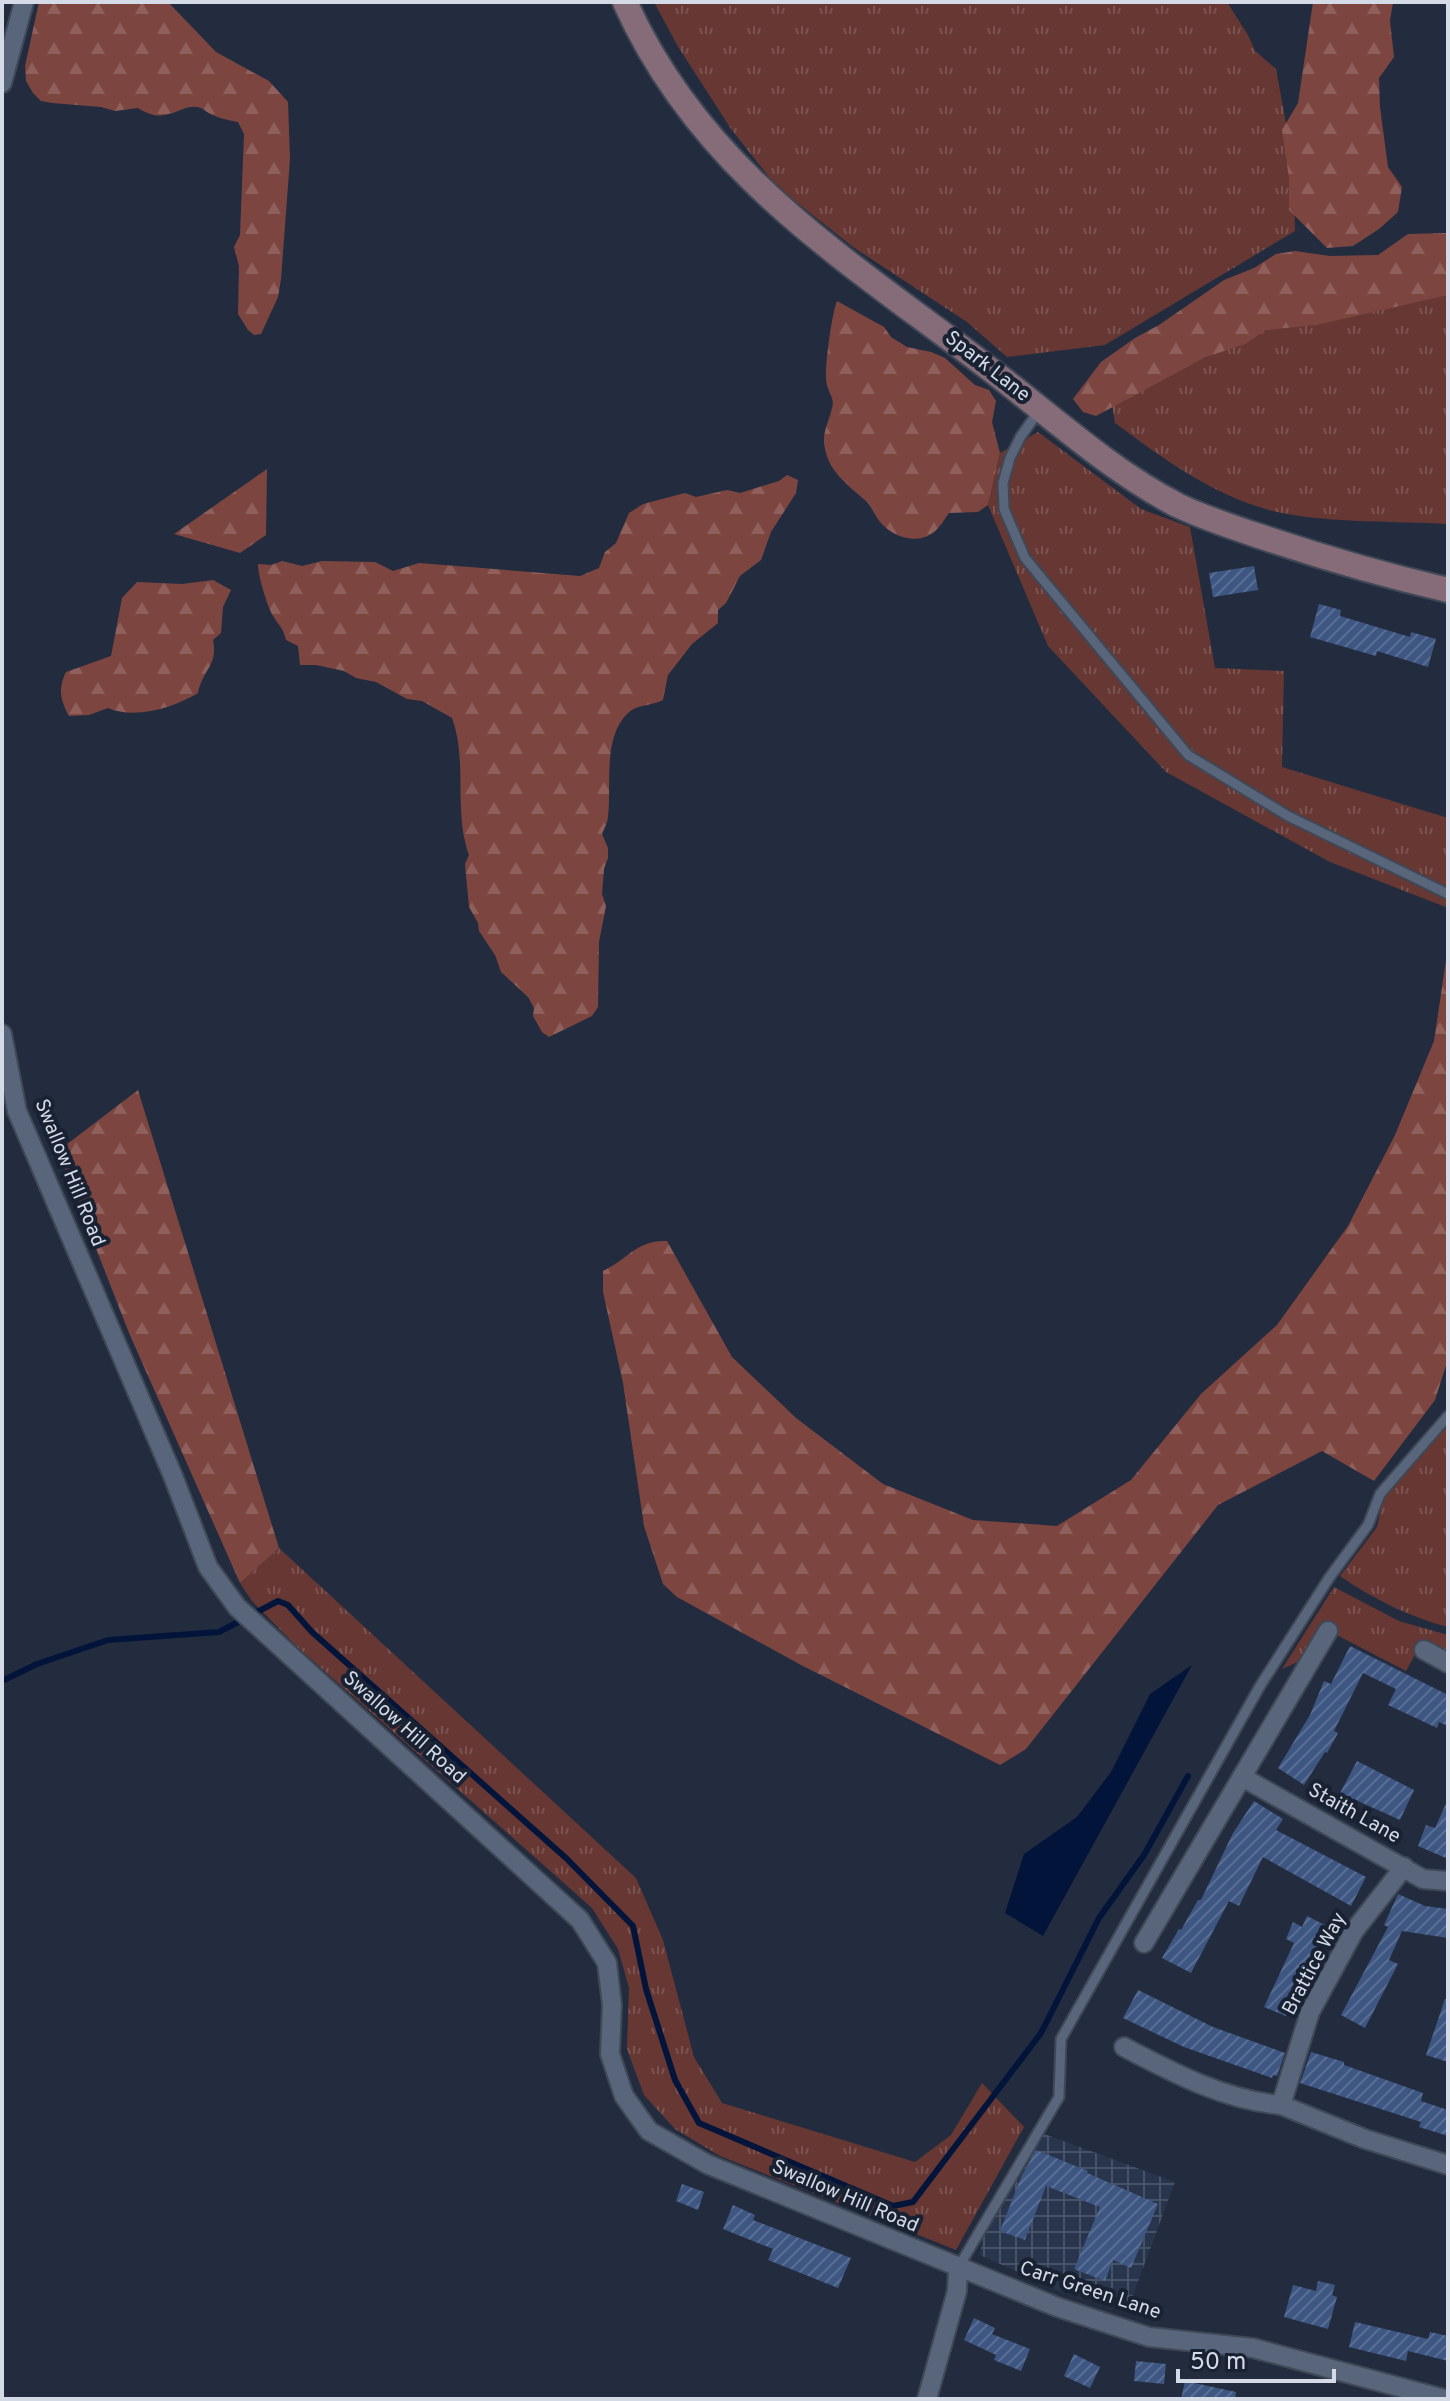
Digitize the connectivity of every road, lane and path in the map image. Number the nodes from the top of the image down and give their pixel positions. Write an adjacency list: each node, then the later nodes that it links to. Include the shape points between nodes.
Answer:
1 (24, 2): 3 (street)
2 (625, 2): 4 (main road, Spark Lane, via 687,106 749,179 802,228)
3 (2, 83)
4 (1041, 409): 5 (main road, Spark Lane, via 1102,457 1178,505 1352,567); 6 (lane, via 1010,458 1003,483 1004,509 1025,558 1188,755 1288,816)
5 (1448, 590)
6 (1448, 894)
7 (2, 1034): 19 (street, Swallow Hill Road, via 17,1111 208,1567 237,1607 580,1920 607,1963 610,2054 624,2096 649,2131 707,2164)
8 (1448, 1416): 19 (lane, via 1380,1494 1368,1525 1260,1686 1061,2039 1059,2097)
9 (1328, 1631): 12 (street)
10 (1424, 1650): 11 (street)
11 (1448, 1663)
12 (1242, 1777): 13 (street, Staith Lane); 15 (street)
13 (1404, 1867): 14 (street, Staith Lane, via 1423,1879); 17 (street, Brattice Way, via 1354,1931 1310,2012)
14 (1448, 1881)
15 (1144, 1943)
16 (1124, 2047): 17 (street, via 1218,2091)
17 (1281, 2105): 18 (street)
18 (1448, 2165)
19 (958, 2268): 20 (street, Carr Green Lane, via 1149,2337 1253,2348); 21 (street, via 957,2291)
20 (1436, 2398)
21 (927, 2399)

